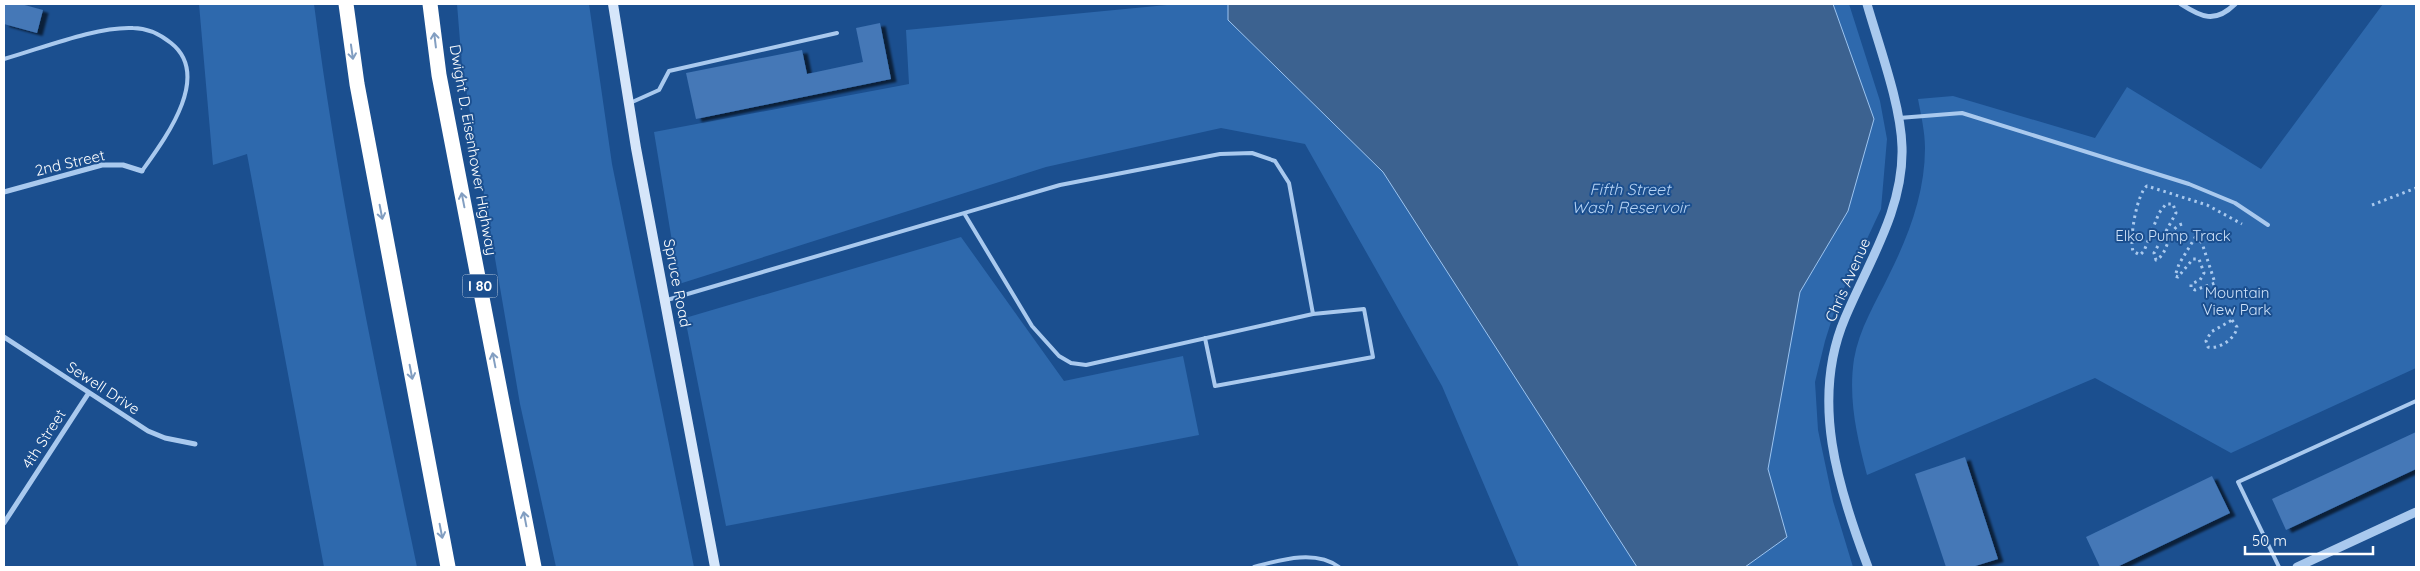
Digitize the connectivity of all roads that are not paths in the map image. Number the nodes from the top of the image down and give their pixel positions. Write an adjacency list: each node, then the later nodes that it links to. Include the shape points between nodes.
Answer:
1 (346, 4): 24 (highway, one-way to 24, via 358,93)
2 (430, 4): 25 (highway, Dwight D. Eisenhower Highway / I 80, one-way to 2, via 439,74)
3 (613, 4): 9 (main road, Spruce Road)
4 (1867, 4): 10 (street, Chris Avenue)
5 (2181, 4): 6 (street, via 2199,15 2211,17)
6 (2235, 4)
7 (837, 33): 9 (lane, via 669,71 659,90)
8 (4, 59): 11 (lane, via 106,30 134,28 160,35 179,50 187,68 186,90 169,132)
9 (629, 103): 15 (main road, Spruce Road)
10 (1899, 118): 14 (lane, via 1962,113 2189,184 2235,203); 29 (street, Chris Avenue, via 1902,148 1888,224 1844,319 1834,351 1827,404 1851,522)
11 (142, 171): 12 (street, 2nd Street, via 123,165 102,165)
12 (4, 192)
13 (964, 213): 15 (lane); 16 (lane, via 1060,185 1220,154 1252,153 1275,161 1289,183); 18 (lane, via 1032,326 1059,356 1072,363 1086,365)
14 (2268, 225)
15 (665, 300): 26 (main road, Spruce Road)
16 (1313, 314): 18 (lane); 18 (lane, via 1364,309 1372,357 1216,386)
17 (4, 338): 19 (street, Sewell Drive)
18 (1205, 338)
19 (88, 394): 21 (street, Sewell Drive, via 148,431 164,438); 23 (street, 4th Street)
20 (2416, 401): 30 (lane, via 2238,482)
21 (196, 444)
22 (2416, 512): 31 (street)
23 (4, 524)
24 (448, 567)
25 (534, 567)
26 (715, 567)
27 (1254, 567): 28 (lane, via 1287,559 1317,558)
28 (1339, 567)
29 (1868, 567)
30 (2279, 567)
31 (2297, 567)

